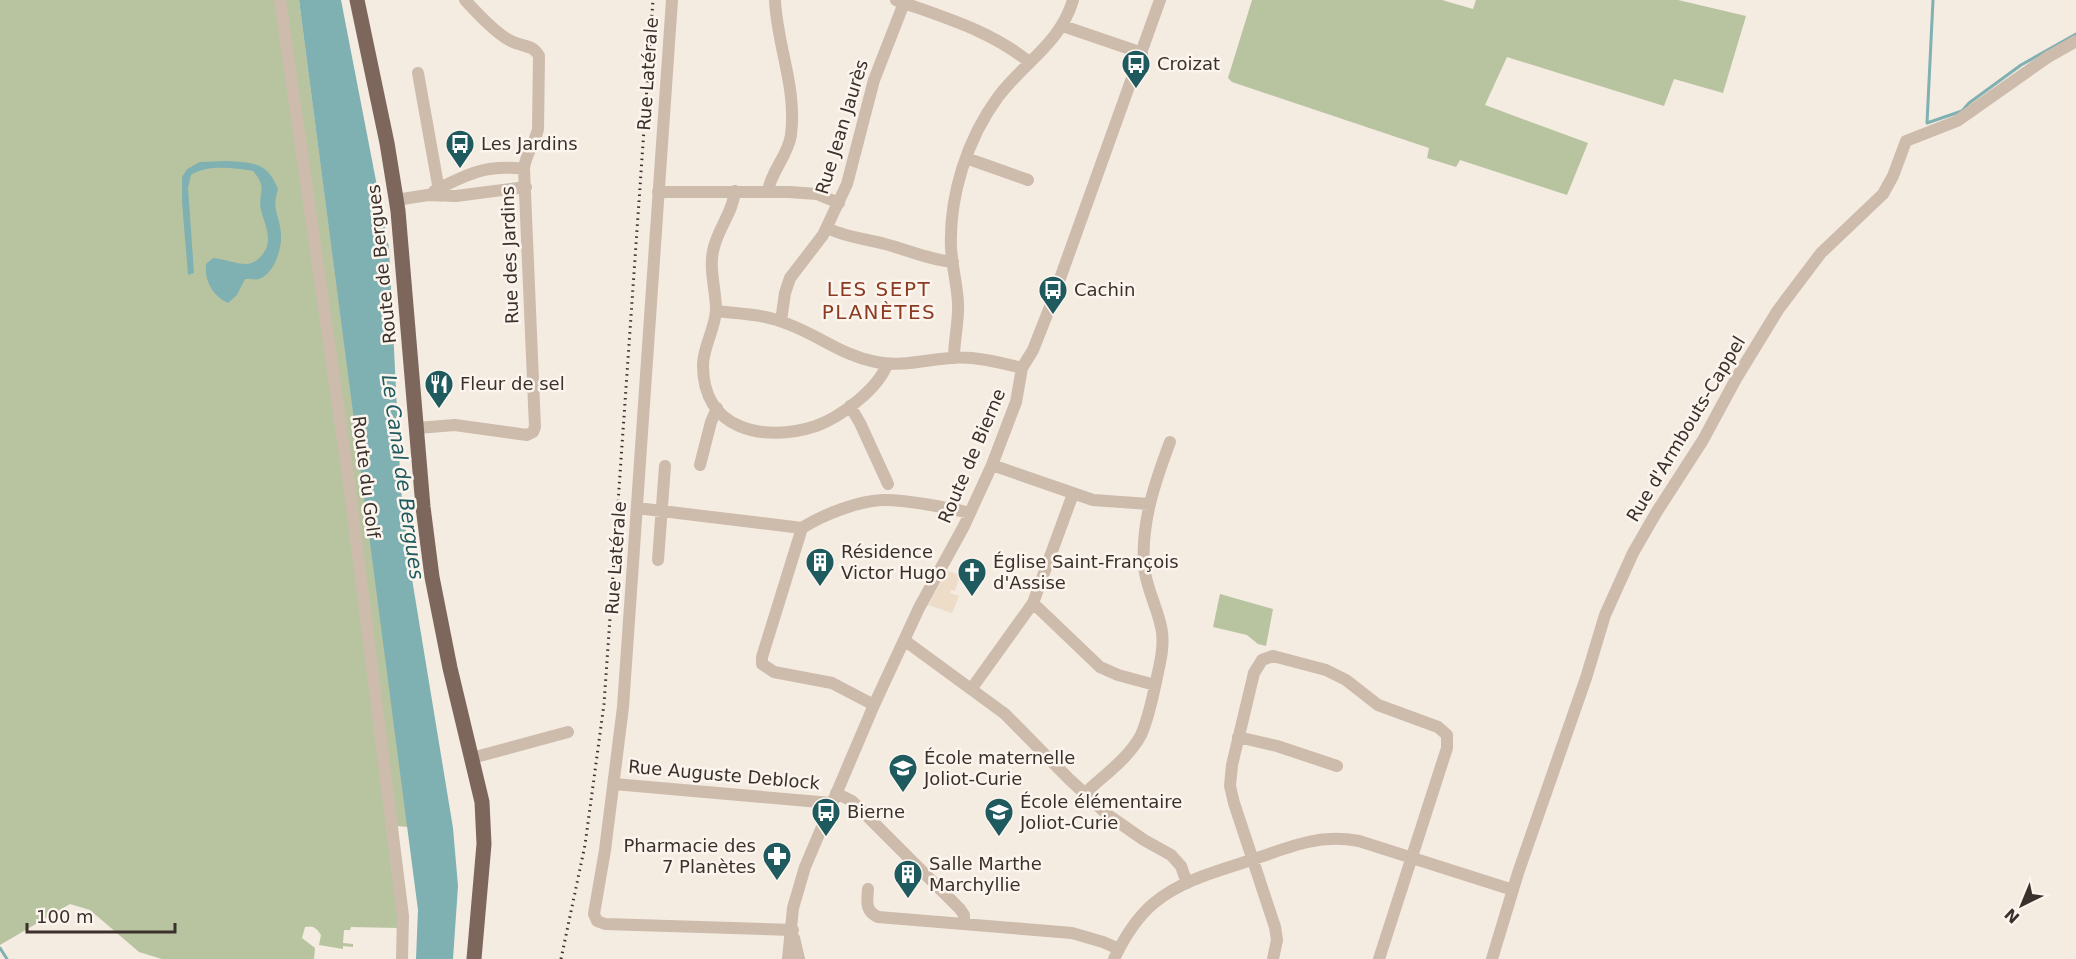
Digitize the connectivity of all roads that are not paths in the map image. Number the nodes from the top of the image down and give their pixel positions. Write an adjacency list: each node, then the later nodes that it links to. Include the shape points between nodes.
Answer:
1 (280, 0): 67 (street, Route du Golf, via 352,507 403,916)
2 (465, 0): 15 (street, Rue des Jardins, via 504,37 533,48 539,56 538,129)
3 (672, 0): 19 (street, Rue Latérale)
4 (775, 0): 18 (street, via 789,73 791,132 787,151)
5 (1073, 0): 9 (street)
6 (1160, 0): 11 (street, Route de Bierne)
7 (361, 1): 22 (main road, Route de Bergues)
8 (900, 2): 12 (street, via 985,34); 23 (street, Rue Jean Jaurès)
9 (1063, 26): 11 (street); 12 (street)
10 (2076, 41): 63 (street, Rue d'Armbouts-Cappel, via 1957,122 1906,141 1883,194 1821,252 1778,310 1651,521 1613,595)
11 (1142, 53): 30 (street, Route de Bierne, via 1036,344)
12 (1029, 62): 14 (street, via 993,103)
13 (418, 73): 21 (street)
14 (966, 158): 16 (street); 25 (street, via 954,209)
15 (524, 169): 17 (street, Rue des Jardins); 21 (street, via 492,168 463,177)
16 (1028, 180)
17 (526, 187): 21 (street, via 456,196); 33 (street, Rue des Jardins, via 535,429 527,435 466,426)
18 (768, 191): 20 (street); 23 (street, via 816,194)
19 (658, 192): 20 (street); 41 (street, Rue Latérale)
20 (735, 192): 26 (street, via 712,255)
21 (436, 193): 22 (street)
22 (396, 200): 33 (main road, Route de Bergues)
23 (839, 203): 24 (street, Rue Jean Jaurès)
24 (827, 228): 25 (street); 27 (street, Rue Jean Jaurès, via 790,278)
25 (953, 262): 28 (street, via 958,305)
26 (716, 312): 27 (street); 32 (street, via 703,366 707,392)
27 (782, 321): 29 (street, via 840,351)
28 (954, 358): 29 (street); 30 (street, via 982,359)
29 (887, 364): 31 (street, via 878,381)
30 (1022, 368): 36 (street, Route de Bierne, via 1016,402)
31 (850, 406): 32 (street, via 816,426 773,434 747,430); 38 (street)
32 (717, 408): 35 (street)
33 (417, 428): 53 (main road, Route de Bergues, via 432,584)
34 (1170, 442): 40 (street)
35 (700, 465)
36 (992, 465): 39 (street); 43 (street, Route de Bierne)
37 (665, 466): 42 (street)
38 (888, 484)
39 (1073, 494): 40 (street, via 1103,502); 46 (street)
40 (1149, 504): 48 (street, via 1144,570 1163,640)
41 (637, 508): 42 (street); 56 (street, Rue Latérale)
42 (661, 511): 44 (street); 45 (street)
43 (970, 513): 44 (street, via 879,500 824,516); 47 (street, Route de Bierne)
44 (802, 528): 50 (street, via 762,664 774,672 832,683)
45 (658, 560)
46 (1033, 603): 48 (street, via 1100,667); 49 (street)
47 (904, 640): 49 (street); 50 (street, Route de Bierne)
48 (1155, 685): 57 (street, via 1146,722 1135,744)
49 (972, 688): 57 (street, via 1012,720)
50 (874, 705): 58 (street, Route de Bierne)
51 (568, 732): 53 (street)
52 (1238, 737): 54 (street); 59 (street, via 1254,673 1265,658 1277,657 1331,672 1378,705 1438,727 1445,732 1447,748); 60 (street, via 1230,771 1230,792)
53 (472, 758): 55 (main road, Route de Bergues)
54 (1337, 766)
55 (476, 774): 68 (main road, Route de Bergues, via 477,821); 69 (main road, Route de Bergues, via 484,835)
56 (614, 784): 58 (street, Rue Auguste Deblock); 65 (street, Rue Latérale, via 594,910 597,921)
57 (1084, 794): 61 (street, via 1122,826 1172,855)
58 (833, 798): 64 (street, via 852,801 960,909); 65 (street, Route de Bierne, via 801,875)
59 (1412, 858): 60 (street, via 1359,841 1335,839 1309,842); 63 (street); 73 (street)
60 (1253, 860): 61 (street); 72 (street, via 1276,931)
61 (1187, 883): 66 (street, via 1149,908 1134,924)
62 (868, 889): 64 (street, via 866,906 876,916)
63 (1513, 890): 74 (street, Rue d'Armbouts-Cappel)
64 (964, 924): 66 (street, via 1072,933 1103,942)
65 (791, 930): 70 (street, Route de Bierne); 71 (street, Route de Bierne)
66 (1117, 954)
67 (402, 959)
68 (464, 959)
69 (474, 959)
70 (788, 959)
71 (799, 959)
72 (1273, 959)
73 (1379, 959)
74 (1492, 959)

